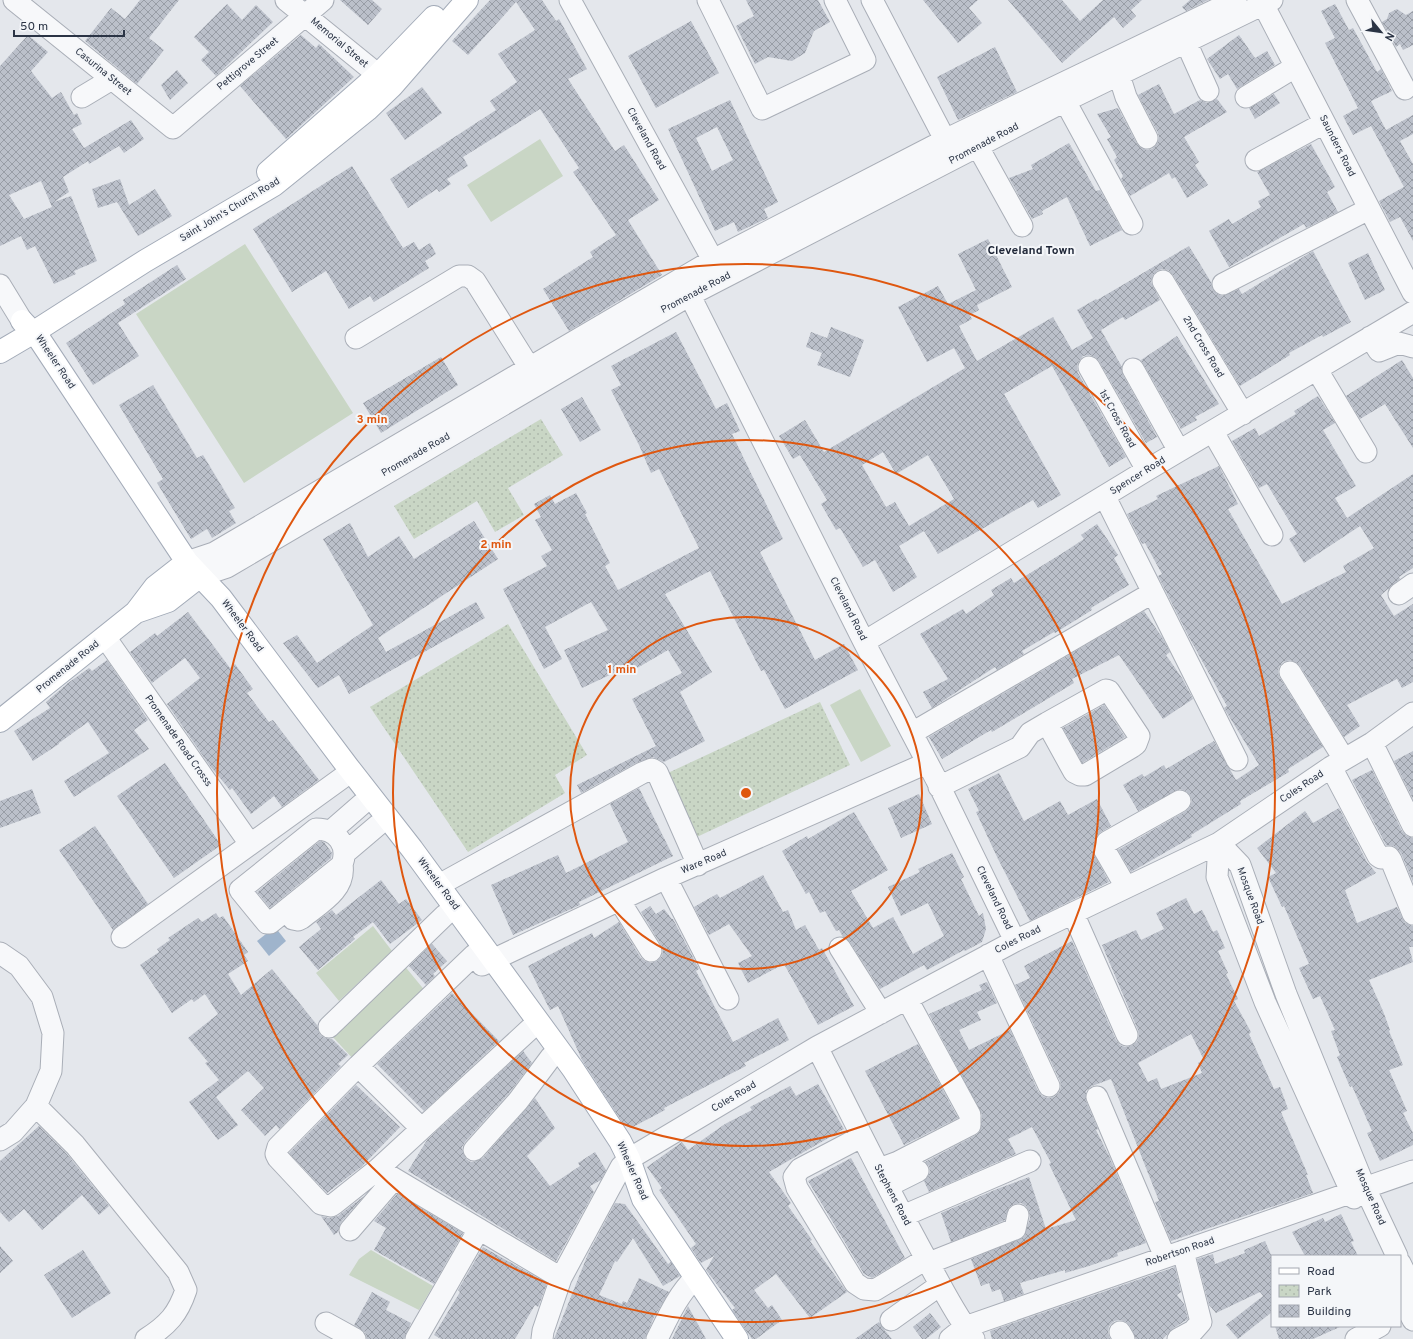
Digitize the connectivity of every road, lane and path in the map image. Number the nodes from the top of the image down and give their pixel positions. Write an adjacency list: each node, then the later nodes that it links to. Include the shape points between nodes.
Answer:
1 (14, 0): 17 (street, Casurina Street)
2 (286, 0): 13 (street, Memorial Street)
3 (323, 0): 13 (street, Pettigrove Street)
4 (450, 0): 18 (main road, Saint John's Church Road)
5 (467, 0): 18 (main road, Saint John's Church Road)
6 (570, 0): 34 (street, Cleveland Road)
7 (708, 0): 8 (street, via 762,109 865,60)
8 (835, 0)
9 (872, 0): 27 (street)
10 (1236, 0): 19 (street, Promenade Road)
11 (1357, 0): 20 (street)
12 (1265, 1): 14 (street, Promenade Road); 15 (street, Saunders Road)
13 (306, 16): 18 (street, Memorial Street); 26 (street, Pettigrove Street)
14 (1186, 42): 16 (street, Promenade Road); 21 (street)
15 (1296, 67): 23 (street); 25 (street, Saunders Road)
16 (1119, 75): 19 (street, Promenade Road); 28 (street, via 1126,97)
17 (112, 79): 22 (street); 26 (street, Casurina Street)
18 (385, 81): 42 (main road, Saint John's Church Road, via 271,170 46,309)
19 (1081, 84): 24 (street, Promenade Road); 27 (street, Promenade Road)
20 (1405, 89)
21 (1208, 91)
22 (82, 97)
23 (1246, 97)
24 (1065, 101): 29 (street, Promenade Road); 32 (street)
25 (1324, 123): 30 (street); 31 (street, Saunders Road)
26 (173, 128)
27 (949, 138): 29 (street); 34 (street, Promenade Road)
28 (1147, 138)
29 (965, 153): 33 (street); 35 (street, Promenade Road)
30 (1256, 160)
31 (1370, 209): 37 (street); 40 (street, Saunders Road)
32 (1132, 224)
33 (1022, 226)
34 (713, 260): 35 (street, Cleveland Road); 39 (street, Promenade Road)
35 (723, 279): 39 (street, Promenade Road)
36 (1163, 281): 52 (street, 2nd Cross Road)
37 (1223, 284)
38 (0, 285): 42 (street)
39 (685, 286): 48 (street, Promenade Road); 59 (street, Promenade Road, via 227,566); 62 (street, Cleveland Road)
40 (1413, 294)
41 (1413, 312): 44 (street, Spencer Road)
42 (28, 330): 43 (main road, Saint John's Church Road); 47 (main road, Saint John's Church Road); 59 (main road, Wheeler Road)
43 (0, 335)
44 (1370, 337): 46 (street, via 1379,351 1399,343); 51 (street, Spencer Road)
45 (356, 338): 48 (street, via 459,276 468,276 475,281)
46 (1413, 347)
47 (0, 352)
48 (529, 367): 59 (street, Promenade Road, via 214,553)
49 (1089, 367): 56 (street, 1st Cross Road)
50 (1133, 369): 54 (street)
51 (1316, 370): 52 (street, Spencer Road); 55 (street)
52 (1243, 414): 53 (street, Spencer Road)
53 (1213, 432): 54 (street, Spencer Road); 58 (street)
54 (1179, 451): 56 (street, Spencer Road)
55 (1366, 452)
56 (1147, 470): 57 (street, Spencer Road)
57 (1105, 497): 60 (street); 62 (street, Spencer Road)
58 (1272, 535)
59 (190, 572): 61 (main road, Promenade Road, via 168,601 136,612); 72 (main road, Wheeler Road, via 217,612); 85 (main road, Wheeler Road, via 221,598)
60 (1152, 593): 67 (street); 69 (street)
61 (105, 637): 65 (main road, Promenade Road); 80 (street, Promenade Road Crosss)
62 (864, 642): 67 (street, Cleveland Road)
63 (1290, 672): 70 (street)
64 (1413, 713): 68 (street, Coles Road)
65 (0, 721)
66 (1039, 728): 71 (street, Ware Road, via 1014,734)
67 (912, 733): 71 (street, Cleveland Road)
68 (1372, 742): 70 (street, Coles Road); 76 (street)
69 (1237, 760)
70 (1338, 763): 79 (street, Coles Road); 89 (street, via 1378,856 1389,857 1391,860)
71 (934, 776): 82 (street, Ware Road); 94 (street, Cleveland Road)
72 (342, 778): 74 (main road, Wheeler Road); 80 (street)
73 (1180, 801): 86 (street, via 1107,842 1104,849)
74 (362, 804): 75 (main road, Wheeler Road); 77 (street)
75 (378, 825): 81 (street); 90 (main road, Wheeler Road)
76 (1413, 826)
77 (331, 831): 78 (street, via 316,829); 81 (street, via 342,841)
78 (306, 838): 81 (street, via 240,890 266,923 270,923); 83 (street, via 297,831 291,831 254,860)
79 (1219, 843): 86 (street, Coles Road); 122 (street, Mosque Road, via 1217,877 1265,1002)
80 (250, 844): 93 (street)
81 (344, 859): 91 (street, via 343,877 338,887 302,918)
82 (698, 865): 84 (street, Ware Road); 85 (street, via 657,772 652,769)
83 (255, 869)
84 (666, 878): 87 (street, Ware Road); 100 (street)
85 (439, 885): 92 (main road, Wheeler Road)
86 (1126, 887): 88 (street, Coles Road)
87 (619, 900): 96 (street); 99 (street, Ware Road)
88 (1073, 913): 94 (street, Coles Road); 105 (street)
89 (1413, 914)
90 (445, 915): 92 (main road, Wheeler Road); 103 (street)
91 (293, 919)
92 (465, 932): 99 (main road, Wheeler Road)
93 (122, 937)
94 (1015, 941): 98 (street, Coles Road)
95 (840, 948): 102 (street)
96 (651, 951)
97 (0, 953): 111 (street, via 20,966 42,996 53,1033 51,1071)
98 (988, 955): 101 (street, Coles Road); 109 (street)
99 (484, 960): 104 (main road, Wheeler Road); 108 (street, Ware Road); 117 (main road, Wheeler Road, via 573,1069 611,1127)
100 (728, 999)
101 (907, 999): 102 (street, Coles Road); 121 (street, via 970,1115 970,1125 898,1162)
102 (881, 1013): 106 (street, Coles Road)
103 (329, 1027)
104 (530, 1029): 107 (main road, Wheeler Road); 112 (street)
105 (1127, 1035)
106 (817, 1047): 113 (street, Stephens Road); 117 (street, Coles Road)
107 (551, 1057): 115 (street, via 518,1101); 117 (main road, Wheeler Road)
108 (358, 1066): 112 (street); 120 (street, Ware Road, via 278,1148 277,1156 325,1206 334,1204)
109 (1049, 1086)
110 (1097, 1097): 127 (street)
111 (36, 1106): 114 (street, via 13,1132); 141 (street, via 75,1145 178,1272 186,1290 180,1308 160,1330)
112 (421, 1128): 120 (street)
113 (861, 1137): 121 (street, Stephens Road); 130 (street, via 800,1169 794,1177 797,1188 855,1283 864,1289 875,1290)
114 (0, 1140)
115 (474, 1150)
116 (1030, 1161): 124 (street)
117 (625, 1163): 132 (street); 133 (main road, Wheeler Road, via 634,1202)
118 (918, 1171): 121 (street)
119 (1413, 1171): 122 (street, Robertson Road)
120 (386, 1174): 125 (street); 126 (street)
121 (883, 1178): 124 (street, Stephens Road)
122 (1358, 1190): 127 (street, Robertson Road); 128 (street, Mosque Road); 129 (street, Mosque Road)
123 (1018, 1215): 130 (street, via 1015,1229)
124 (903, 1216): 130 (street, Stephens Road)
125 (479, 1229): 132 (street); 143 (street)
126 (350, 1230)
127 (1174, 1254): 139 (street, Robertson Road); 146 (street, via 1201,1322 1193,1331)
128 (1381, 1255)
129 (1395, 1255)
130 (927, 1261): 134 (street, Stephens Road)
131 (1401, 1266): 135 (street)
132 (561, 1278): 144 (street)
133 (692, 1281): 140 (main road, Wheeler Road); 145 (street)
134 (940, 1285): 136 (street); 139 (street, Stephens Road)
135 (1413, 1289)
136 (891, 1320)
137 (326, 1323): 142 (street)
138 (1378, 1327): 147 (street)
139 (963, 1335)
140 (729, 1337)
141 (146, 1339)
142 (355, 1339)
143 (416, 1339)
144 (542, 1339)
145 (657, 1339)
146 (1178, 1339)
147 (1356, 1339)

